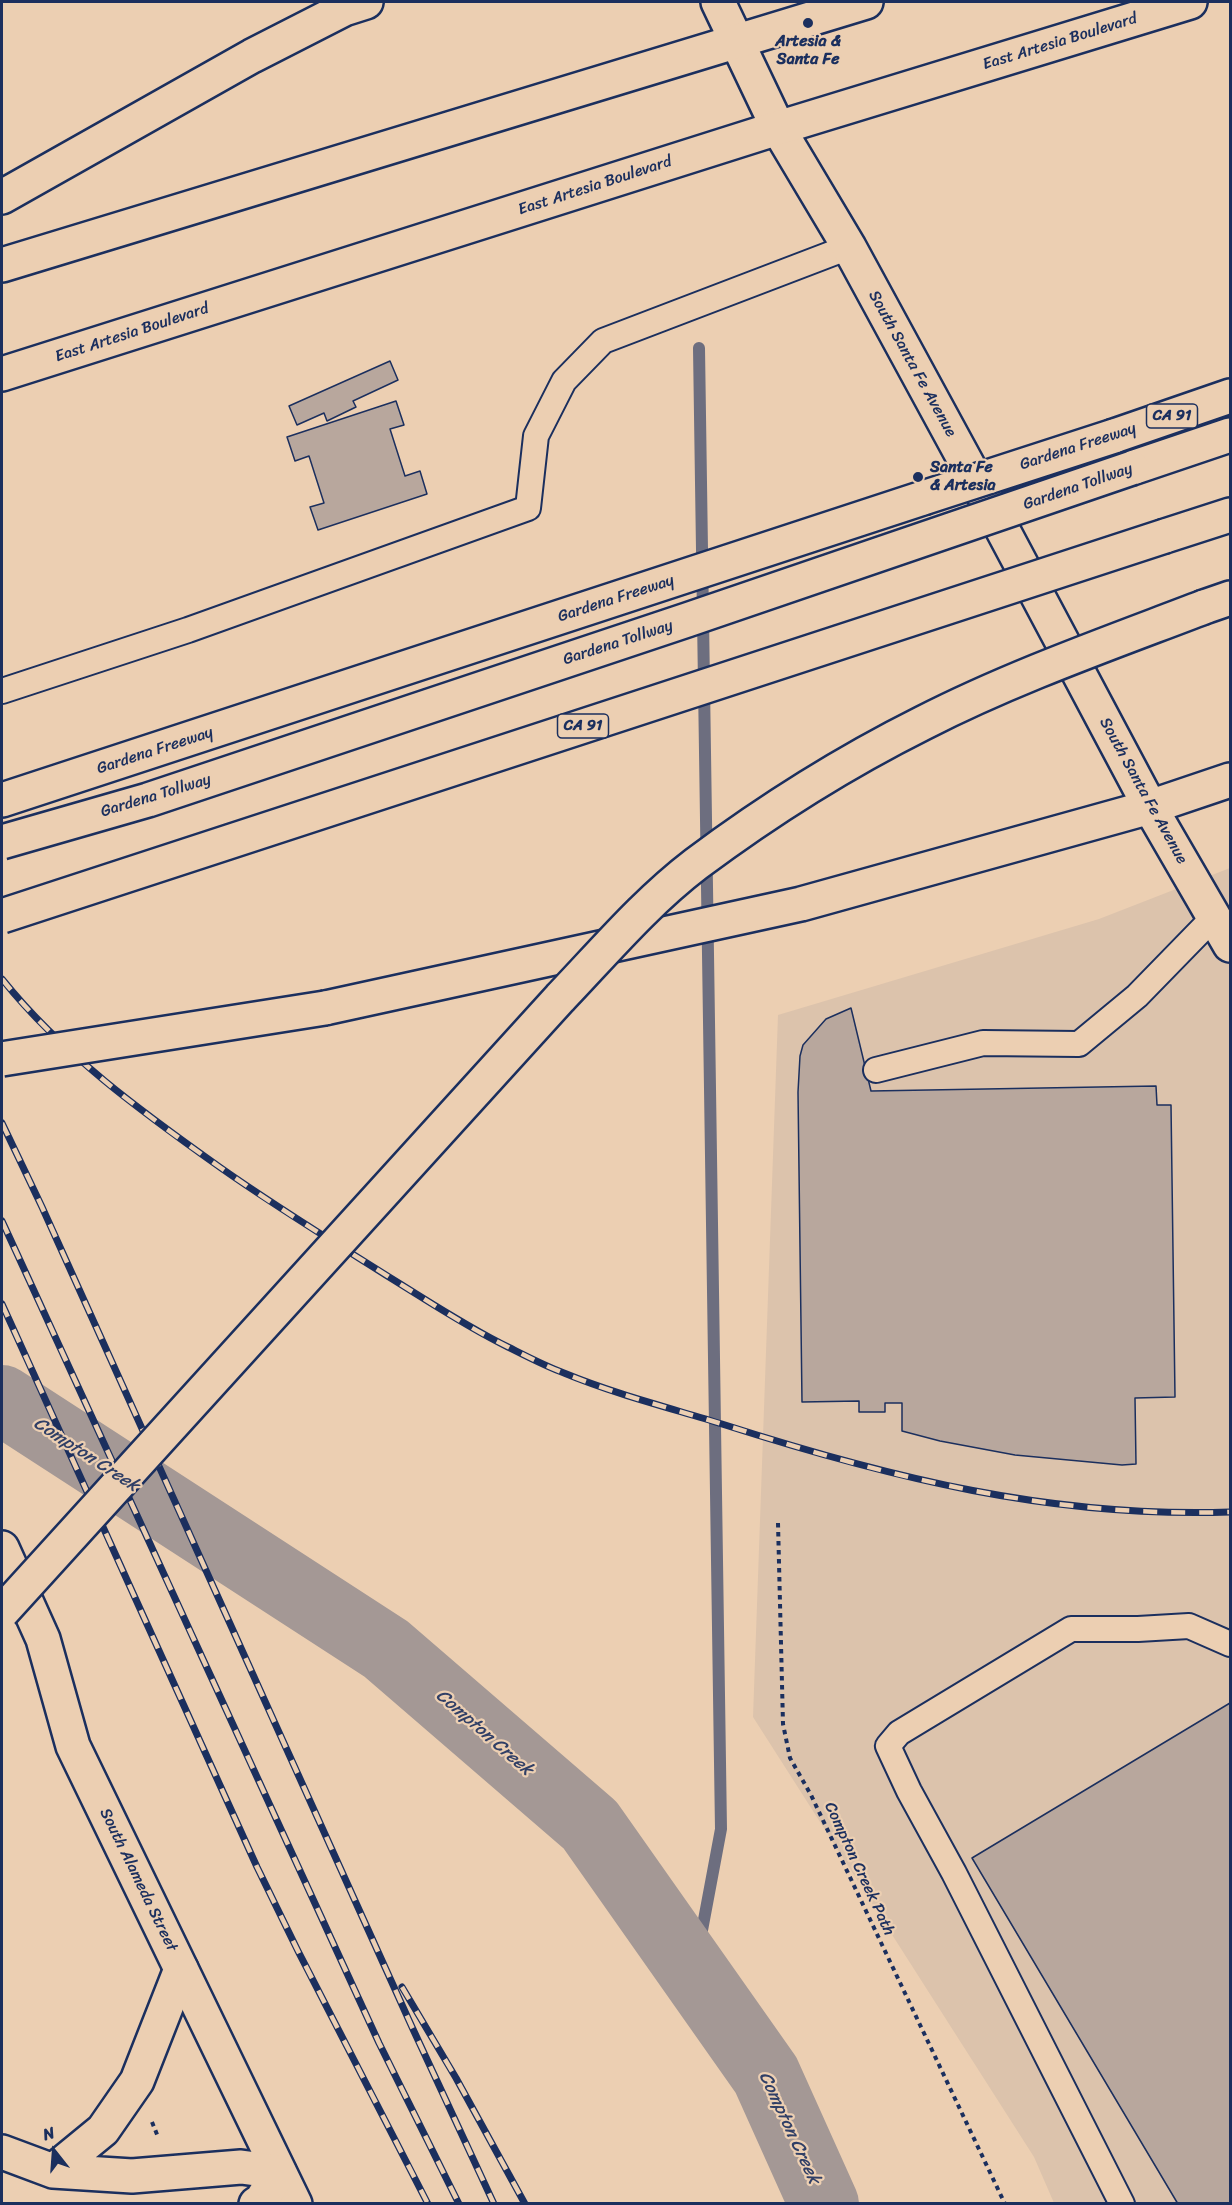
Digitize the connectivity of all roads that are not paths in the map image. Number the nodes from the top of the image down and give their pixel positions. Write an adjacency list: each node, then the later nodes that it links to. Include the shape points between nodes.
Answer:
1 (366, 2): 7 (main road, via 344,9 252,56)
2 (718, 2): 5 (main road, South Santa Fe Avenue)
3 (866, 2): 5 (main road)
4 (1191, 2): 6 (main road, East Artesia Boulevard)
5 (735, 41): 6 (main road, South Santa Fe Avenue); 9 (main road)
6 (778, 128): 8 (main road, South Santa Fe Avenue); 10 (main road, East Artesia Boulevard)
7 (2, 197)
8 (849, 248): 15 (lane, via 603,341 564,381 536,436 528,508 188,630); 18 (main road, South Santa Fe Avenue)
9 (2, 265)
10 (2, 374)
11 (1230, 396): 17 (main road, Gardena Freeway / CA 91, bridge)
12 (1230, 435): 19 (main road, Gardena Tollway, bridge, via 148,800)
13 (1230, 515): 20 (main road, CA 91, bridge)
14 (1217, 602): 26 (main road, bridge, via 990,691 924,722 811,786 695,865 641,911 560,998)
15 (2, 691)
16 (1230, 780): 18 (main road)
17 (2, 800)
18 (1150, 807): 21 (main road, South Santa Fe Avenue); 23 (main road, bridge, via 801,904 325,1008)
19 (2, 842)
20 (2, 916)
21 (1214, 917): 22 (main road, South Santa Fe Avenue); 24 (lane, via 1137,996 1079,1044 983,1043)
22 (1230, 945)
23 (2, 1059)
24 (876, 1070)
25 (2, 1548): 28 (main road, South Alameda Street, via 43,1639 73,1746)
26 (2, 1612)
27 (1230, 1644): 34 (lane, via 1189,1626 1071,1629 899,1733 888,1746)
28 (181, 1969): 30 (main road, via 137,2081 103,2130); 31 (main road, South Alameda Street)
29 (2, 2152): 30 (main road)
30 (53, 2171): 31 (main road, via 132,2176 241,2167)
31 (279, 2172): 32 (main road); 33 (main road, South Alameda Street)
32 (256, 2204)
33 (295, 2204)
34 (1122, 2204)

